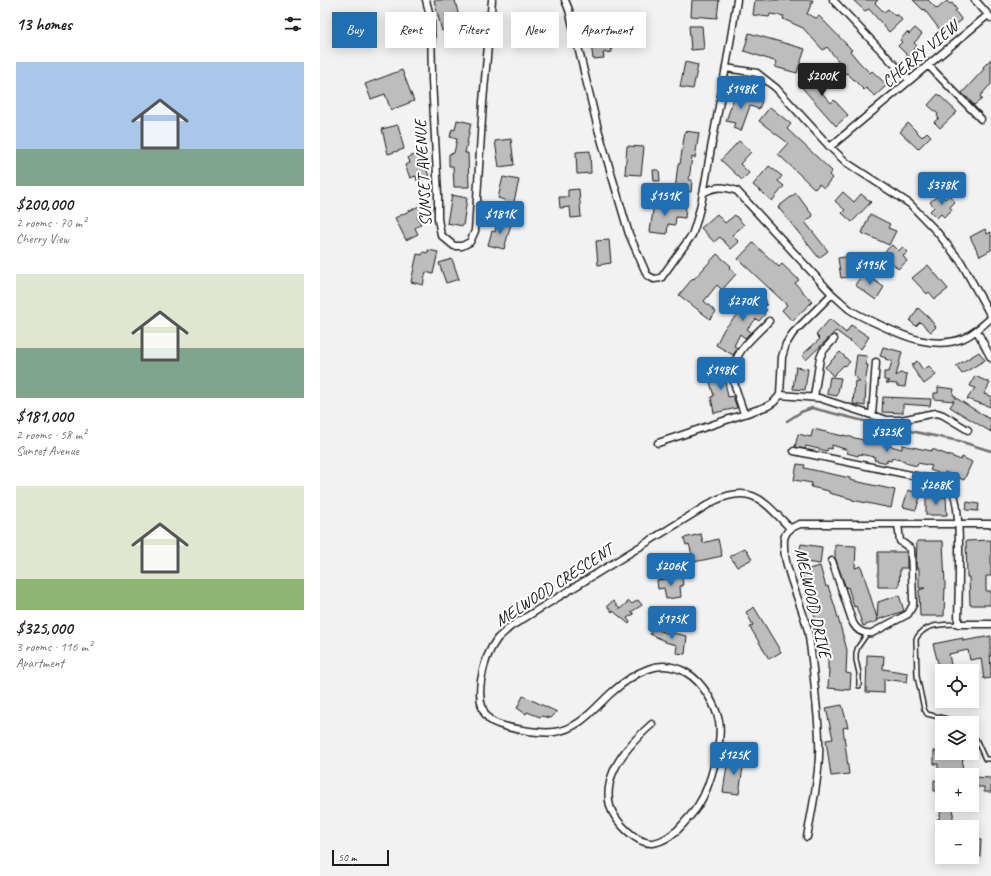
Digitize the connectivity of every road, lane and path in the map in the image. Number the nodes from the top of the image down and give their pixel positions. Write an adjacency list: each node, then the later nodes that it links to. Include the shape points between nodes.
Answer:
1 (426, 0): 2 (street, SUNSET AVENUE, via 431,20 438,219 441,235 454,246 470,242 475,231)
2 (492, 0)
3 (565, 0): 13 (street, via 570,10 600,137 630,234 647,275 654,279 661,278 692,235)
4 (738, 0): 9 (street)
5 (832, 0): 10 (street)
6 (975, 0): 7 (street)
7 (989, 17): 8 (street, CHERRY VIEW)
8 (928, 65): 10 (street, CHERRY VIEW); 11 (street)
9 (726, 68): 12 (street, via 757,73 776,88); 13 (street)
10 (909, 80): 12 (street, CHERRY VIEW)
11 (981, 119)
12 (830, 147): 15 (street, via 847,163 910,204 961,262)
13 (703, 193): 14 (street, via 712,188 722,187 737,191)
14 (832, 294): 17 (street, via 849,309 912,338 939,343 963,338); 21 (street, via 793,333 786,344 782,357)
15 (991, 317): 17 (street)
16 (769, 321): 23 (street, via 742,349 735,361 733,375)
17 (977, 331): 19 (street)
18 (834, 340): 22 (street, via 820,358)
19 (991, 358)
20 (876, 362): 24 (street)
21 (780, 395): 22 (street); 23 (street, via 768,406)
22 (814, 397): 24 (street)
23 (744, 414): 26 (street)
24 (872, 415): 25 (street, via 894,421 937,413)
25 (968, 430)
26 (658, 443)
27 (794, 451): 29 (street, via 940,481 952,490 955,497)
28 (898, 524): 29 (street, MELWOOD DRIVE); 31 (street, MELWOOD DRIVE, via 800,524); 35 (street, via 900,541 911,549 913,605 908,614)
29 (958, 524): 30 (street, MELWOOD DRIVE); 33 (street)
30 (991, 524)
31 (790, 528): 38 (street, MELWOOD CRESCENT, via 763,500 742,494 726,496 510,627 489,653 480,694 486,715 492,722 532,731 568,730 580,723 612,692 639,672 651,668 665,665 680,669 693,676 704,688 713,703 719,722 719,742 711,774 700,803 686,822 669,836 651,844 631,834 623,826 611,807 608,792 618,763); 41 (street, MELWOOD DRIVE, via 784,538 785,550 807,629 819,730 817,784)
32 (832, 561): 35 (street, via 853,623 858,631)
33 (958, 624): 34 (street); 37 (lane, via 928,627 916,639 917,676 924,709 927,714)
34 (991, 624)
35 (867, 634): 36 (lane, via 856,654)
36 (859, 686)
37 (935, 716)
38 (652, 724)
39 (979, 746): 40 (lane, via 985,760)
40 (991, 759)
41 (807, 837)

